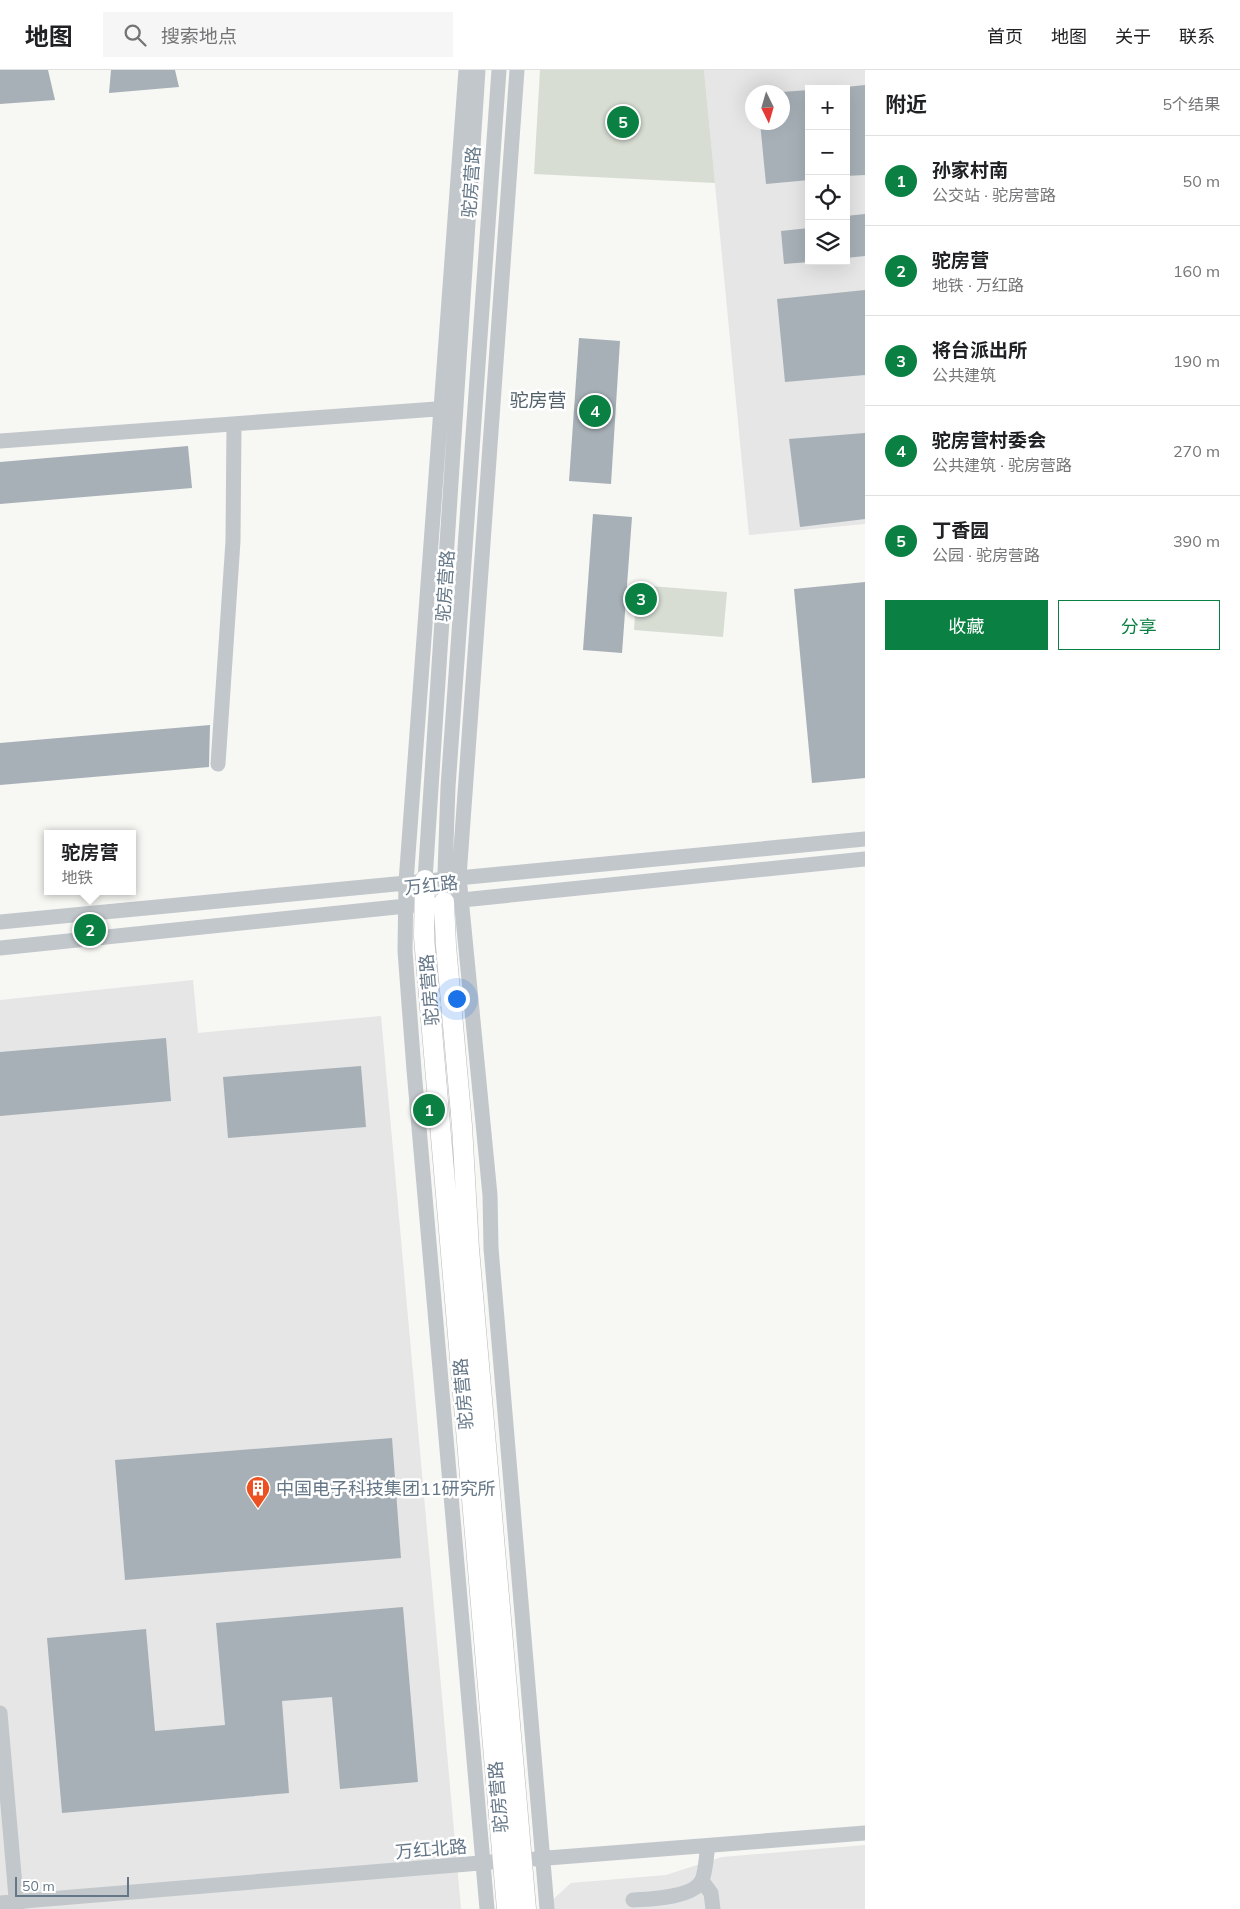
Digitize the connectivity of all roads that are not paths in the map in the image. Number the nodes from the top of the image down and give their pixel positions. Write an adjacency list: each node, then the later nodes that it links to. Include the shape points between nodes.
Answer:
1 (466, 70): 6 (street)
2 (478, 70): 5 (street, 驼房营路)
3 (499, 70): 12 (street, 驼房营路, via 449,777)
4 (517, 70): 12 (street)
5 (457, 408): 6 (street); 12 (street, 驼房营路)
6 (441, 409): 7 (street); 12 (street)
7 (234, 425): 8 (street); 9 (street, via 233,541)
8 (0, 440)
9 (218, 764)
10 (865, 839): 12 (street, 万红路)
11 (865, 859): 13 (street, 万红路)
12 (434, 879): 13 (main road, 驼房营路); 13 (street); 14 (street, 万红路)
13 (434, 903): 15 (street, 万红路); 19 (street, via 490,1195 491,1248); 20 (main road, 驼房营路, via 425,947); 21 (street, via 405,951)
14 (0, 922)
15 (0, 948)
16 (0, 1713): 26 (street)
17 (865, 1833): 18 (street, 万红北路)
18 (708, 1846): 19 (street, 万红北路); 22 (street)
19 (543, 1858): 20 (street, 万红北路); 30 (street)
20 (512, 1861): 21 (street, 万红北路); 28 (main road, 驼房营路); 29 (main road, 驼房营路)
21 (483, 1863): 26 (street, 万红北路); 27 (street)
22 (702, 1881): 23 (street, via 692,1891); 32 (street, via 711,1893)
23 (672, 1896): 24 (street); 31 (street)
24 (633, 1900)
25 (0, 1903): 26 (street, 万红北路)
26 (17, 1905)
27 (487, 1909)
28 (507, 1909)
29 (526, 1909)
30 (547, 1909)
31 (662, 1909)
32 (713, 1909)

